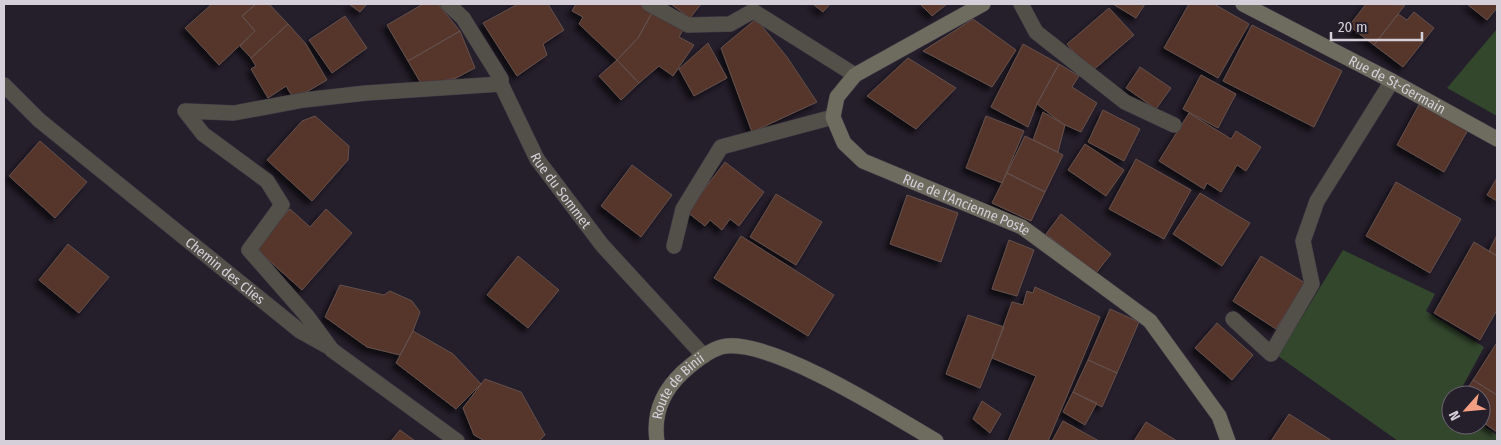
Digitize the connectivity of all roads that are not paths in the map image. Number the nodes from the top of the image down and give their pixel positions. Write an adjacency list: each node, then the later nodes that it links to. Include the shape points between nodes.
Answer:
1 (448, 4): 8 (street, Rue du Sommet, via 463,18)
2 (650, 4): 6 (street, via 688,25 730,24 754,11)
3 (984, 4): 6 (street)
4 (1021, 4): 11 (street, via 1032,26 1043,38 1125,102)
5 (1243, 4): 7 (street, Rue de St-Germain)
6 (855, 75): 10 (street, via 836,97)
7 (1392, 81): 12 (street, Rue de St-Germain); 14 (street, via 1317,202 1303,241 1312,284 1271,354)
8 (501, 84): 15 (street, via 366,93 234,113 185,111 203,134 267,181 282,205 249,250 308,316); 16 (street, Rue du Sommet, via 537,159 602,245)
9 (4, 85): 15 (street, Chemin des Clies, via 24,108 142,206 300,331)
10 (833, 117): 13 (street, via 721,147 683,209); 20 (street, Rue de l'Ancienne Poste, via 844,143 863,161 1022,227 1150,321 1219,416)
11 (1174, 125)
12 (1497, 140)
13 (674, 246)
14 (1233, 319)
15 (332, 350): 17 (street, Chemin des Clies)
16 (704, 356): 18 (street, Route de Binii, via 663,394); 19 (street, Route de Binii, via 725,346 751,347 820,376)
17 (457, 441)
18 (657, 441)
19 (936, 441)
20 (1228, 441)

